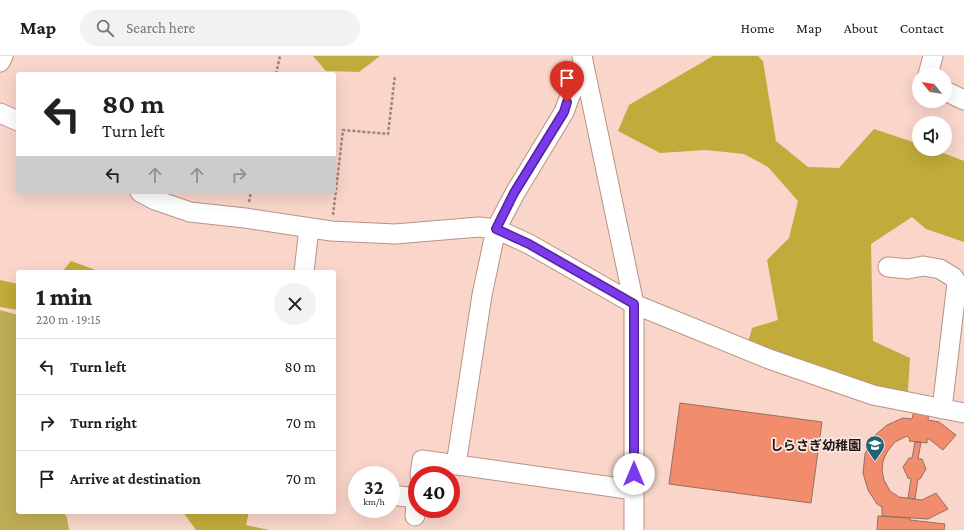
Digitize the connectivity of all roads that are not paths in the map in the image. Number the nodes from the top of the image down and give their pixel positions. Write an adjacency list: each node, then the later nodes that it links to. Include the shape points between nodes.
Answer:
1 (3, 56): 3 (street)
2 (933, 56): 5 (street)
3 (0, 62)
4 (584, 64): 12 (street, via 564,112 514,193); 15 (street)
5 (930, 68)
6 (952, 94): 7 (street)
7 (964, 100)
8 (0, 114): 9 (street)
9 (16, 120)
10 (144, 194): 11 (street, via 190,212)
11 (309, 228): 12 (street, via 395,234 479,227); 14 (street)
12 (496, 229): 15 (street, via 529,244); 18 (street, via 482,295)
13 (888, 267): 16 (street, via 908,269 923,266 940,269 953,277 957,283)
14 (304, 270)
15 (634, 304): 16 (street, via 769,359 873,395); 20 (street)
16 (942, 408): 17 (street)
17 (964, 413)
18 (456, 465): 19 (street, via 422,460); 20 (street)
19 (421, 466)
20 (634, 490): 21 (street)
21 (634, 530)

